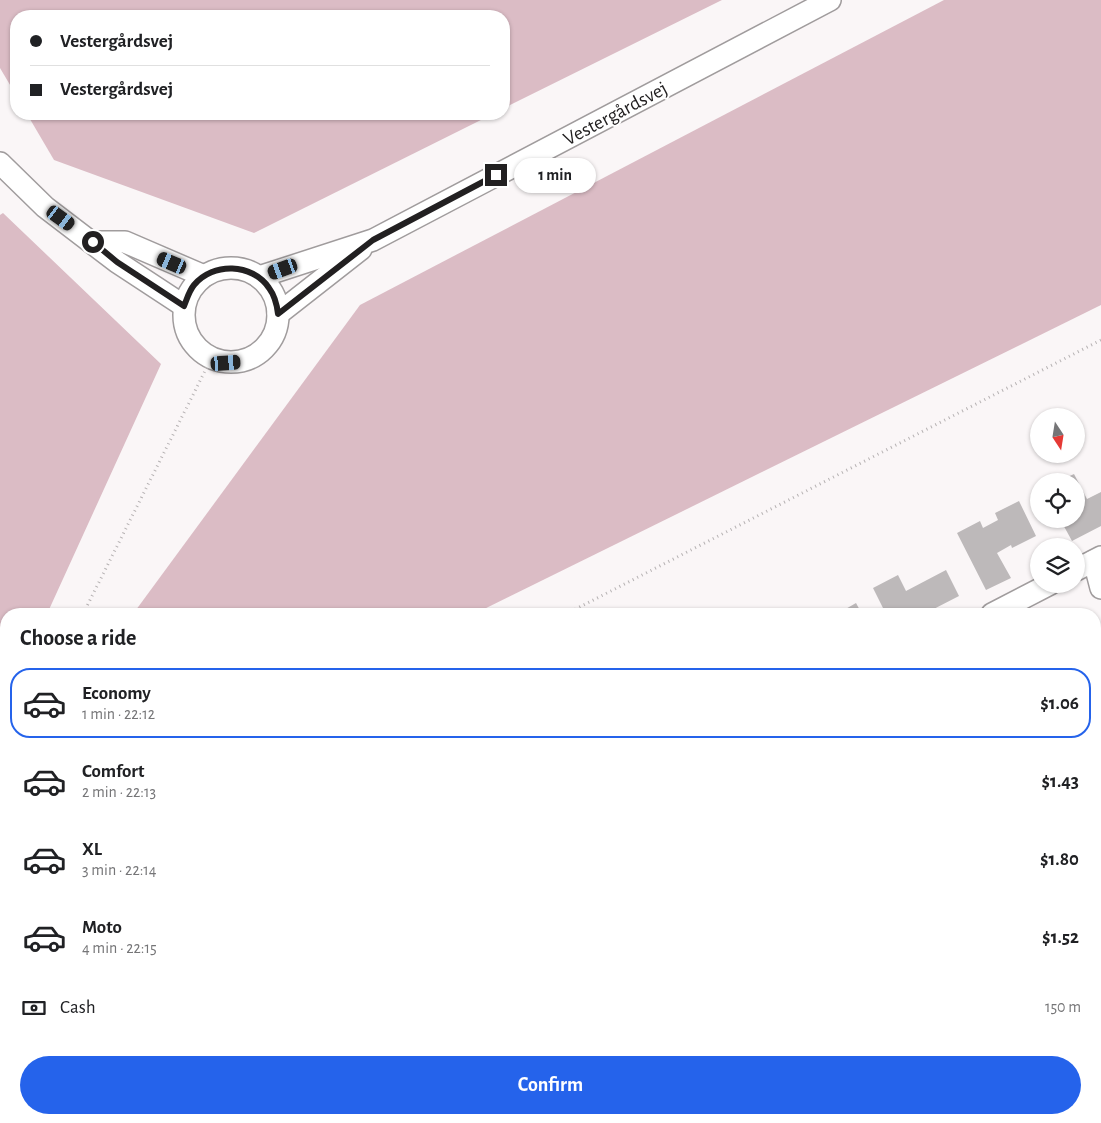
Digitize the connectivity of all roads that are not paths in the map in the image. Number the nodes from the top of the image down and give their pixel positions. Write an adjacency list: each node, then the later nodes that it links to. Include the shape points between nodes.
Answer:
1 (830, 0): 3 (street, Vestergårdsvej)
2 (0, 163): 4 (street, via 45,207)
3 (373, 240): 6 (street, Vestergårdsvej); 8 (street, Vestergårdsvej)
4 (93, 242): 5 (street, via 124,242); 7 (street, via 117,262)
5 (204, 276): 6 (street, via 232,268); 7 (street, via 191,290)
6 (259, 277): 8 (street, via 276,300)
7 (184, 306): 8 (street, via 183,319 192,343 211,359 226,363 257,355 276,330)
8 (278, 314)
9 (1091, 563): 10 (street)
10 (1101, 588)
11 (1033, 593): 12 (street)
12 (1004, 608)

